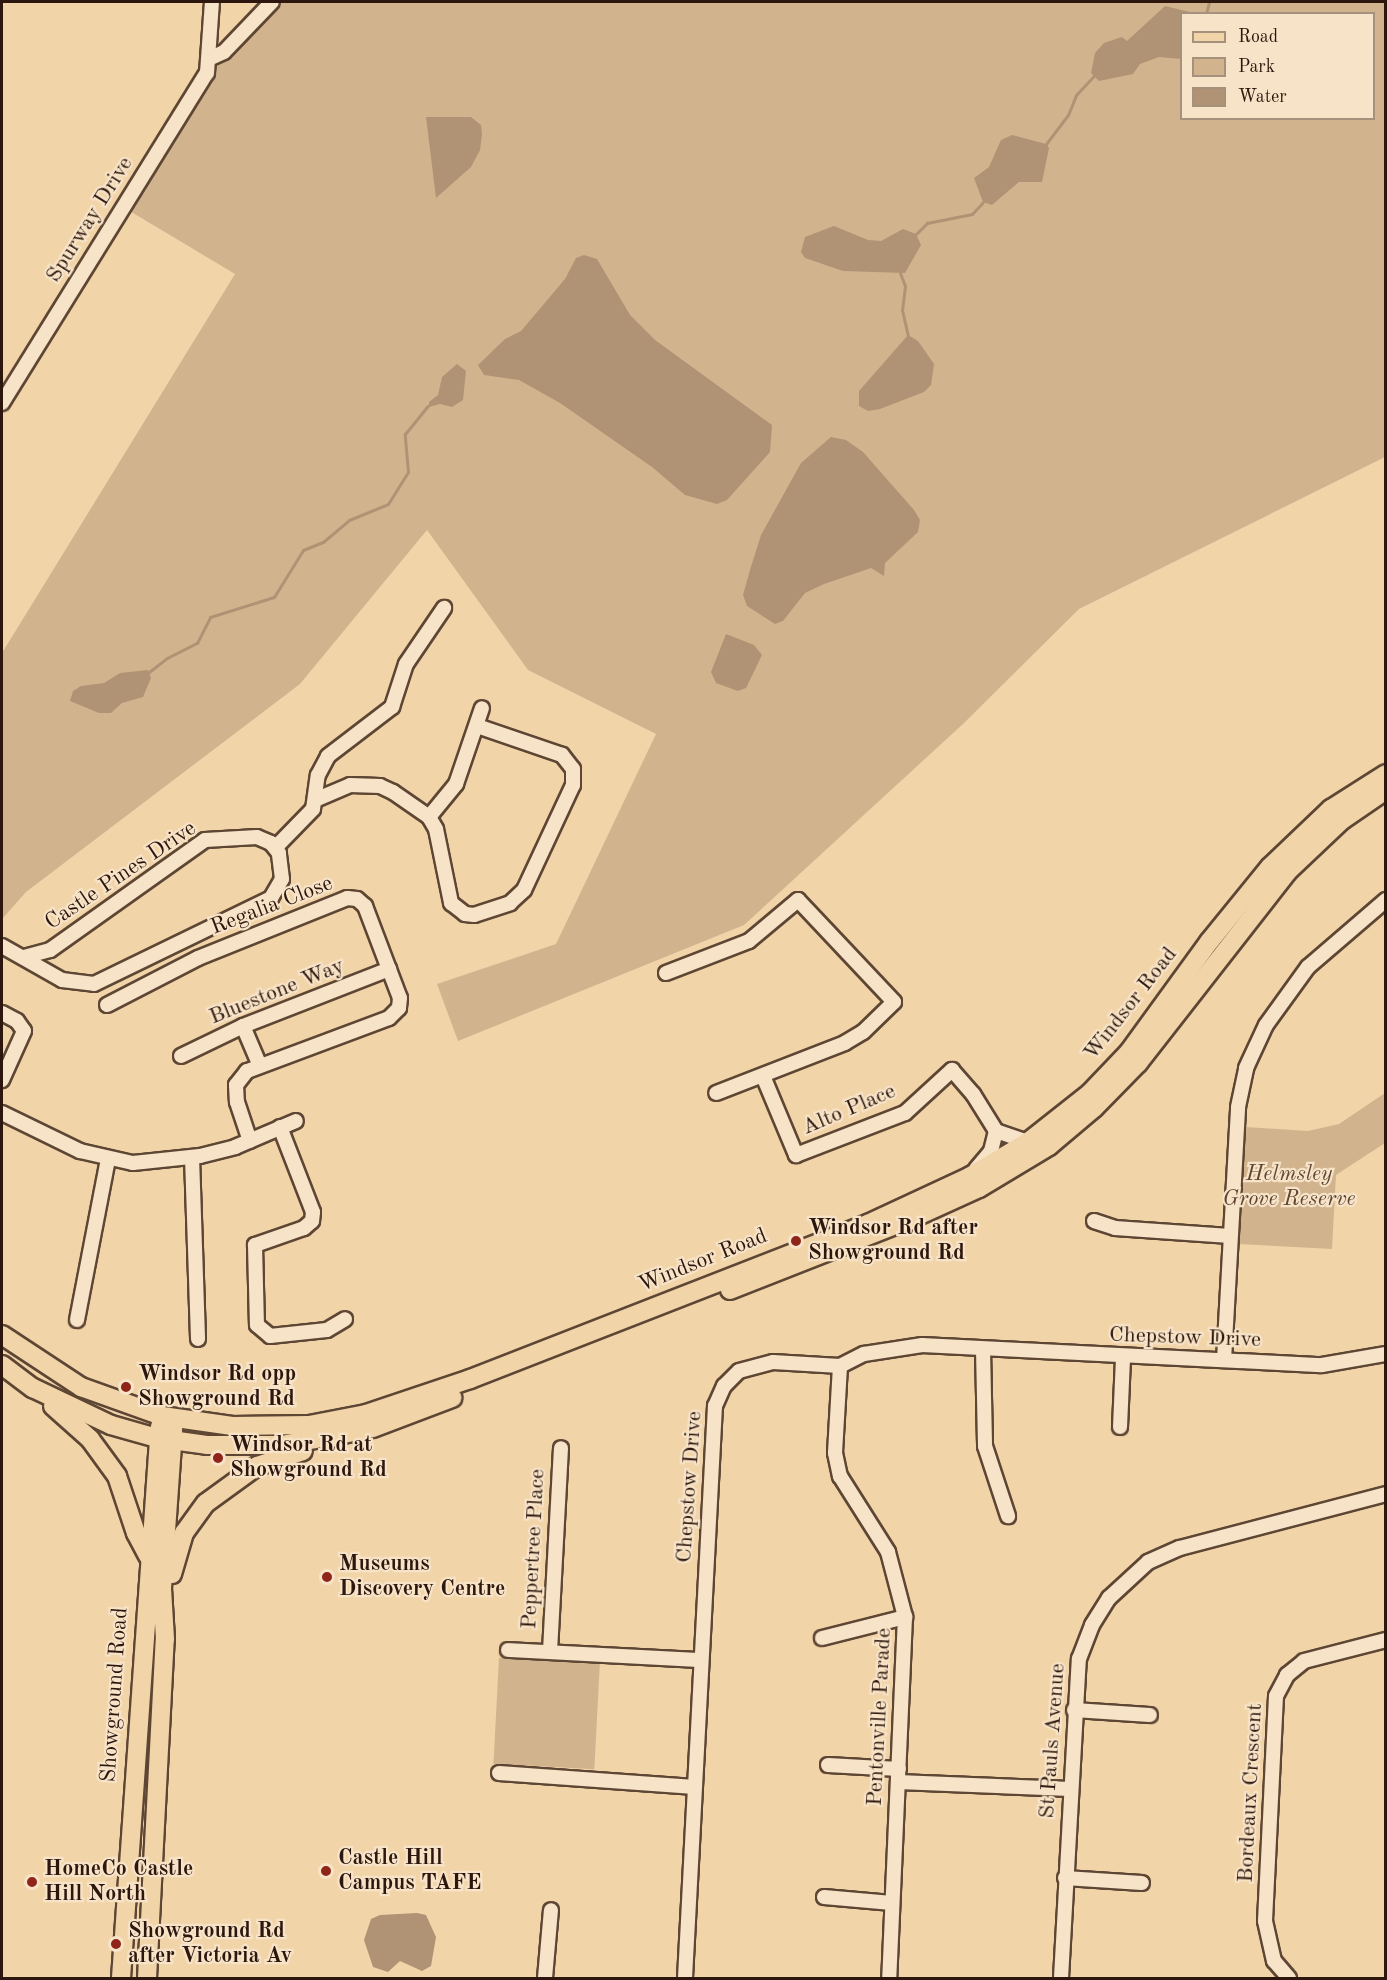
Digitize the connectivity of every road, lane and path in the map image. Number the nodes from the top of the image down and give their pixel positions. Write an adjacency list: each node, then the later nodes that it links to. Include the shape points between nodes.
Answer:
1 (212, 2): 3 (street, Spurway Drive)
2 (272, 2): 3 (street, via 224,52)
3 (211, 58): 4 (street, Spurway Drive, via 207,73)
4 (2, 403)
5 (444, 608): 10 (street, via 406,664 392,707 328,756 318,775)
6 (482, 708): 7 (street)
7 (477, 726): 11 (street, via 456,784); 11 (street, via 562,755 573,769 573,785 518,898 481,914 458,910 448,895 439,840)
8 (1386, 774): 31 (main road, Windsor Road, via 1331,809 1270,867 1209,942 1129,1053 1090,1093)
9 (1386, 790): 50 (main road, Windsor Road, via 1342,820 1287,872 1138,1063 1072,1128 1028,1161 980,1188 873,1235)
10 (315, 800): 11 (street, via 350,785 380,786); 12 (street, via 307,819)
11 (429, 817)
12 (276, 847): 15 (street, Castle Pines Drive, via 247,836 205,840 50,950); 15 (street, via 282,879 271,898 102,981 72,983)
13 (1386, 900): 36 (street, via 1308,968 1266,1025 1246,1068 1238,1107)
14 (2, 946): 15 (street)
15 (23, 957)
16 (389, 969): 18 (street, Regalia Close, via 365,906 357,899 347,898 198,958); 20 (street, Bluestone Way); 22 (street, Regalia Close, via 400,998 399,1008 389,1018)
17 (666, 973): 23 (street, via 749,941 798,900 894,1002 863,1032 845,1043)
18 (107, 1005)
19 (2, 1013): 24 (street, via 17,1021 24,1031)
20 (243, 1026): 21 (street, Bluestone Way); 22 (street)
21 (181, 1056)
22 (260, 1066): 30 (street, Regalia Close, via 247,1071 236,1085 237,1102)
23 (763, 1076): 25 (street); 29 (street, Alto Place, via 796,1155 904,1113 952,1070)
24 (2, 1080)
25 (716, 1093)
26 (2, 1113): 33 (street, via 56,1141)
27 (296, 1121): 28 (street)
28 (280, 1127): 30 (street); 37 (street, via 313,1212 312,1221 304,1228 255,1245 258,1325 270,1336 327,1330)
29 (996, 1131): 31 (street); 34 (street, via 991,1151)
30 (250, 1141): 32 (street)
31 (1028, 1142): 34 (main road, Windsor Road)
32 (192, 1157): 33 (street, via 133,1163); 40 (street)
33 (108, 1159): 38 (street)
34 (969, 1177): 48 (main road, Windsor Road, via 868,1224 470,1379 366,1414 282,1427 232,1426)
35 (1094, 1221): 36 (street, via 1114,1228)
36 (1230, 1236): 44 (street)
37 (345, 1319)
38 (76, 1320)
39 (2, 1335): 48 (main road, Windsor Road, via 81,1387)
40 (198, 1339)
41 (983, 1349): 43 (street, Chepstow Drive); 46 (street, Chepstow Drive, via 922,1345 890,1348); 54 (street, via 985,1446)
42 (1386, 1354): 44 (street, Chepstow Drive, via 1322,1365)
43 (1123, 1357): 44 (street, Chepstow Drive); 49 (street)
44 (1224, 1360)
45 (2, 1365): 47 (main road, Windsor Road)
46 (840, 1366): 56 (street, Pentonville Parade, via 835,1453 840,1476 888,1552); 62 (street, Chepstow Drive, via 754,1365 739,1371 724,1386 715,1406)
47 (33, 1388): 51 (main road, Windsor Road, via 83,1413); 55 (main road, via 104,1455 126,1496 136,1533)
48 (168, 1417): 51 (main road, Showground Road)
49 (1120, 1427)
50 (373, 1428): 51 (main road, Windsor Road, via 281,1445 228,1446); 58 (main road, via 266,1462 206,1503 180,1543)
51 (164, 1440): 55 (main road, Showground Road); 58 (main road, Showground Road)
52 (561, 1448): 61 (street, Peppertree Place)
53 (1386, 1494): 63 (street, St Pauls Avenue, via 1180,1548 1148,1562 1109,1598 1092,1625 1079,1659)
54 (1008, 1516)
55 (148, 1556): 75 (main road, Showground Road)
56 (905, 1617): 57 (street); 67 (street, Pentonville Parade)
57 (822, 1638)
58 (165, 1639): 76 (main road, Showground Road)
59 (1386, 1640): 81 (street, Bordeaux Crescent, via 1304,1661 1287,1675 1276,1696 1265,1921 1274,1961)
60 (508, 1650): 61 (street)
61 (550, 1652): 62 (street)
62 (701, 1660): 68 (street, Chepstow Drive)
63 (1074, 1710): 64 (street); 69 (street, St Pauls Avenue)
64 (1150, 1715)
65 (828, 1765): 67 (street)
66 (499, 1773): 68 (street)
67 (898, 1775): 69 (street); 73 (street, Pentonville Parade)
68 (695, 1787): 78 (street, Chepstow Drive)
69 (1070, 1789): 70 (street, St Pauls Avenue)
70 (1065, 1878): 71 (street); 80 (street, St Pauls Avenue)
71 (1142, 1883)
72 (824, 1897): 73 (street)
73 (892, 1903): 79 (street, Pentonville Parade)
74 (550, 1910): 77 (street)
75 (121, 1978)
76 (147, 1978)
77 (545, 1978)
78 (685, 1978)
79 (889, 1978)
80 (1061, 1978)
81 (1289, 1978)

